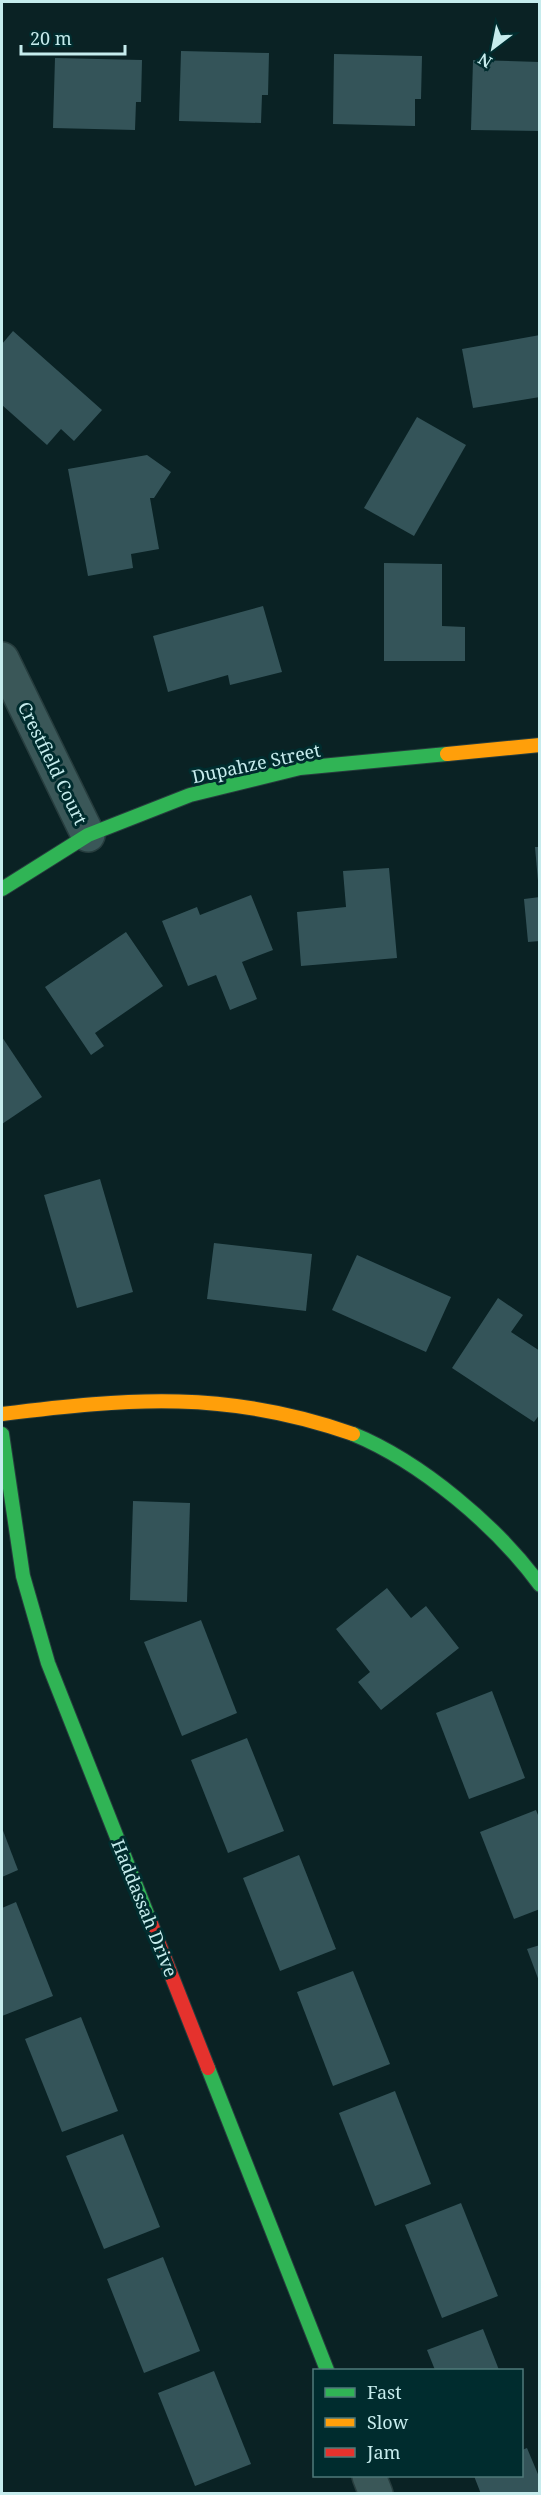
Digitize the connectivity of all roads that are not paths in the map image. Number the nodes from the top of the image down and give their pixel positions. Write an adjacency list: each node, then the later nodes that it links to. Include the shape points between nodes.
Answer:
1 (2, 659): 3 (street, Crestfield Court)
2 (540, 745): 3 (street, Dupahze Street, via 300,768 190,795)
3 (88, 835): 4 (street, Dupahze Street)
4 (2, 889)
5 (2, 1414): 7 (street, via 121,1400 172,1399 242,1404 303,1417 355,1436 451,1494 497,1533)
6 (2, 1434): 8 (street, Haddassah Drive, via 23,1576 48,1663)
7 (540, 1585)
8 (327, 2369)
9 (370, 2477): 10 (street)
10 (376, 2493)

